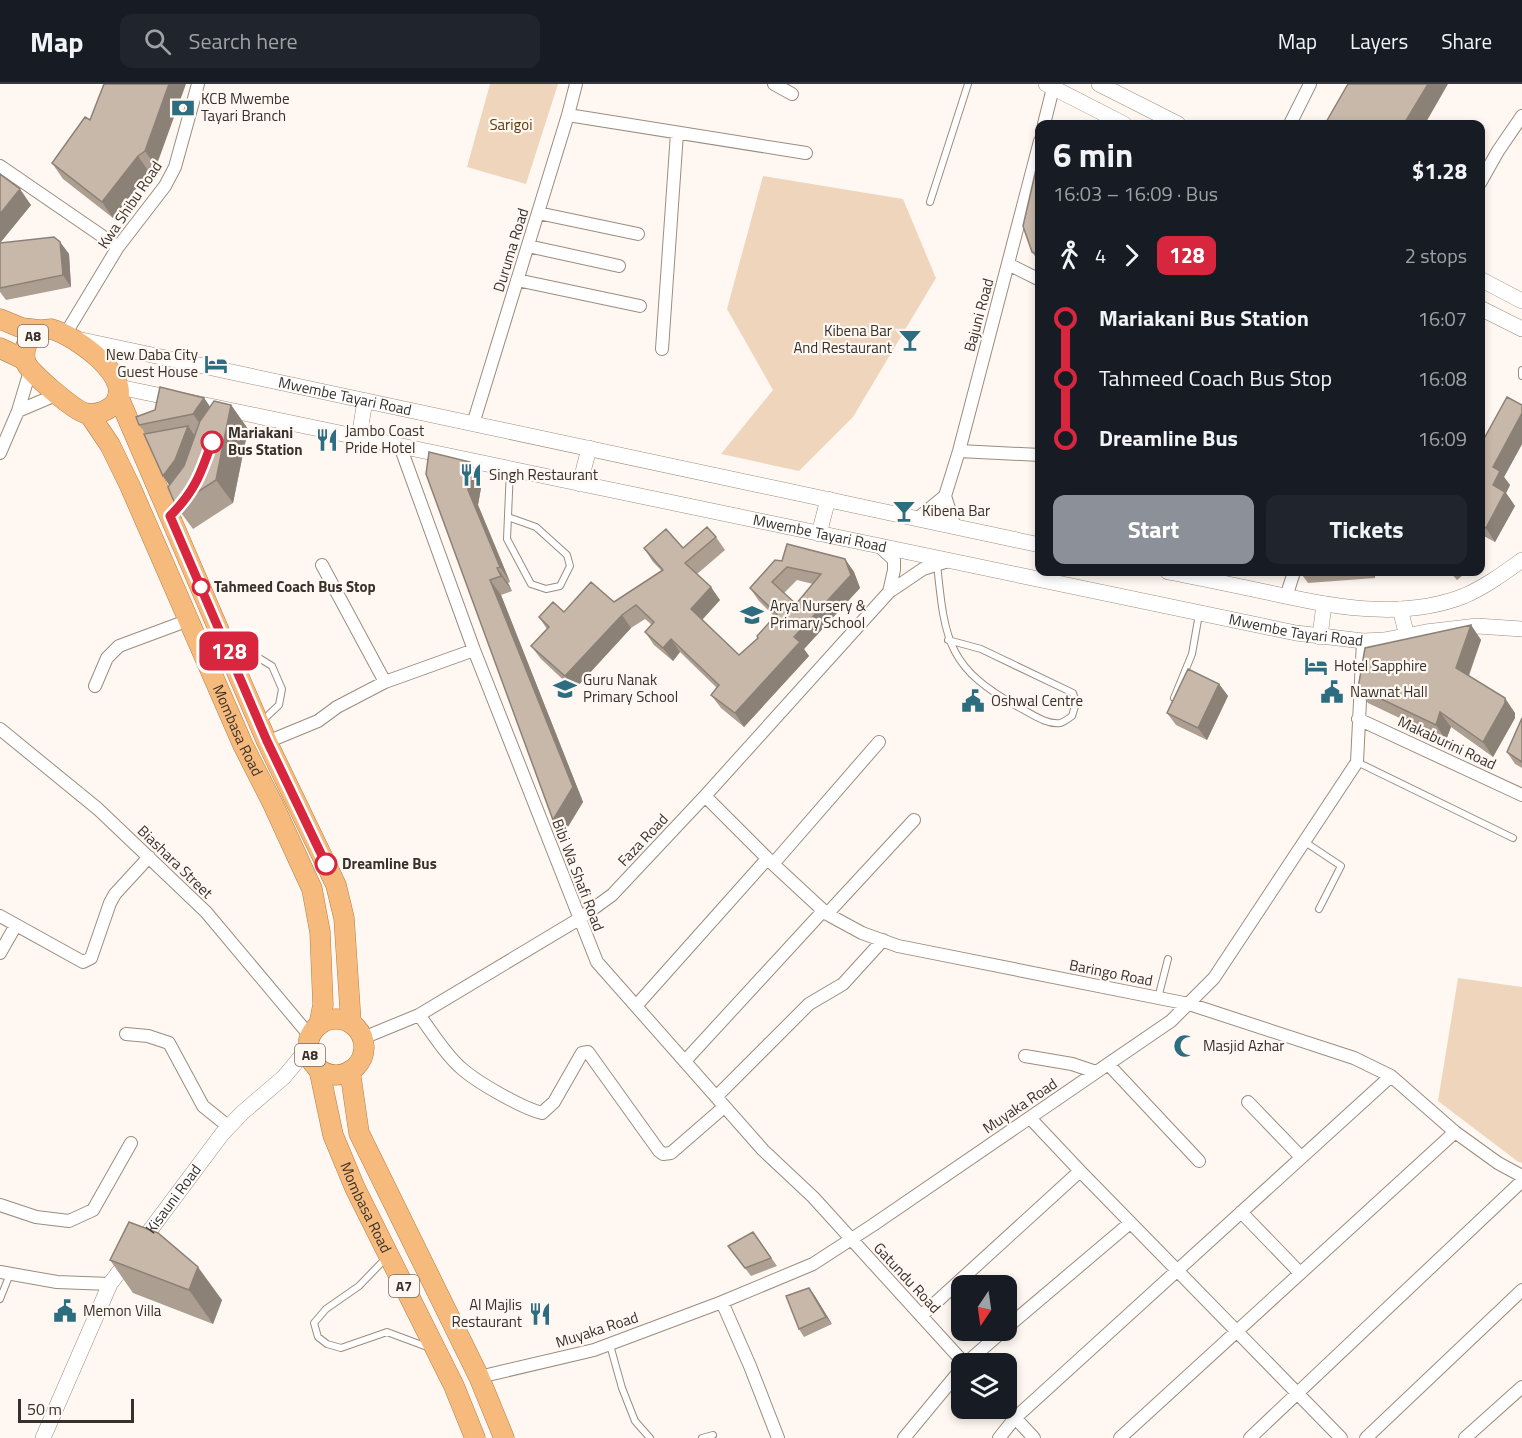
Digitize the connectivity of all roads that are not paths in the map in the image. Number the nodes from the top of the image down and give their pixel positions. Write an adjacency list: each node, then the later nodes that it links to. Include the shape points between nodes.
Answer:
1 (198, 84): 24 (street, Kwa Shibu Road, via 175,167)
2 (576, 84): 9 (street, Duruma Road)
3 (774, 84): 8 (street)
4 (968, 84): 20 (lane)
5 (1099, 84): 13 (street)
6 (1310, 84): 14 (street)
7 (1049, 86): 11 (street); 12 (street)
8 (792, 94)
9 (568, 115): 15 (street); 21 (street, Duruma Road)
10 (1522, 116): 19 (street)
11 (1045, 120)
12 (1116, 120)
13 (1170, 120)
14 (1292, 120)
15 (677, 133): 16 (street); 38 (street)
16 (806, 153)
17 (1035, 160): 25 (street, Bajuni Road)
18 (0, 166): 24 (street)
19 (1485, 174)
20 (930, 202)
21 (538, 213): 22 (street); 23 (street, Duruma Road)
22 (638, 234)
23 (528, 246): 26 (street); 28 (street, Duruma Road)
24 (118, 247): 36 (street, Kwa Shibu Road)
25 (1008, 264): 27 (street); 51 (street, Bajuni Road)
26 (619, 266)
27 (1035, 278)
28 (517, 280): 31 (street); 47 (street, Duruma Road)
29 (1485, 282): 30 (street)
30 (1522, 301)
31 (640, 306)
32 (1485, 310): 34 (street)
33 (0, 319): 35 (highway)
34 (1522, 329)
35 (40, 330): 36 (highway, A8, via 51,328); 39 (highway, A8, via 26,344)
36 (70, 336): 42 (highway, via 113,372); 44 (street, Mwembe Tayari Road)
37 (0, 348): 39 (highway)
38 (662, 349)
39 (28, 365): 43 (highway); 45 (street)
40 (1522, 370): 41 (lane)
41 (1522, 376)
42 (119, 391): 46 (highway, via 116,402 102,413); 48 (street, Mwembe Tayari Road); 84 (highway, via 174,512)
43 (58, 394): 45 (street); 46 (highway, via 76,410)
44 (365, 400): 47 (street, Mwembe Tayari Road); 48 (street)
45 (18, 411): 52 (street)
46 (89, 414): 77 (highway, Mombasa Road, via 115,455)
47 (473, 424): 50 (street, Mwembe Tayari Road)
48 (359, 437): 49 (street, Mwembe Tayari Road)
49 (400, 446): 54 (street, Mwembe Tayari Road); 83 (street, Bibi Wa Shafi Road)
50 (589, 448): 55 (street); 57 (street, Mwembe Tayari Road)
51 (959, 451): 53 (street); 56 (street, Bajuni Road)
52 (0, 453)
53 (1035, 455)
54 (510, 469): 55 (street, Mwembe Tayari Road); 58 (lane)
55 (580, 484): 61 (street, Mwembe Tayari Road)
56 (945, 495): 59 (street); 60 (street)
57 (828, 499): 59 (street, Mwembe Tayari Road); 61 (street)
58 (508, 517): 58 (lane, via 507,539 531,584 546,589 560,586 570,566 567,555 536,527)
59 (917, 519): 60 (street, Mwembe Tayari Road)
60 (955, 527): 62 (street, Mwembe Tayari Road)
61 (819, 534): 63 (street, Mwembe Tayari Road)
62 (1035, 544)
63 (879, 546): 65 (street, Mwembe Tayari Road); 72 (street, via 894,560)
64 (1522, 560): 75 (street, Mwembe Tayari Road, via 1464,595)
65 (943, 562): 67 (street, Mwembe Tayari Road); 72 (street, Faza Road, via 923,569); 81 (lane, via 941,605)
66 (322, 565): 85 (street)
67 (1035, 574)
68 (1051, 576): 71 (street, Mwembe Tayari Road)
69 (1187, 576): 73 (street, Mwembe Tayari Road)
70 (1293, 576): 73 (street)
71 (1074, 579): 76 (street, Mwembe Tayari Road)
72 (889, 592): 94 (street, Faza Road)
73 (1286, 597): 74 (street, Mwembe Tayari Road)
74 (1324, 604): 75 (street, Mwembe Tayari Road, via 1351,609); 80 (street)
75 (1400, 609): 79 (street)
76 (1199, 613): 80 (street, Mwembe Tayari Road); 87 (lane, via 1192,654)
77 (189, 620): 86 (street, via 119,646 107,658); 114 (highway, Mombasa Road, via 315,898 323,1005)
78 (1522, 629): 79 (street, Mwembe Tayari Road, via 1477,627)
79 (1407, 636): 82 (street, Mwembe Tayari Road)
80 (1320, 637): 82 (street, Mwembe Tayari Road)
81 (948, 640): 81 (lane, via 981,649 1072,693 1076,703 1072,716 1059,723 1043,720 993,693 976,680)
82 (1362, 641): 88 (street)
83 (474, 650): 85 (street); 103 (street, Bibi Wa Shafi Road)
84 (233, 661): 90 (highway); 90 (lane, via 260,658 272,666 282,689 279,705)
85 (385, 682): 90 (street, via 318,721)
86 (95, 686)
87 (1170, 707)
88 (1358, 719): 92 (street); 93 (street, Makaburini Road)
89 (0, 729): 98 (street, Biashara Street, via 98,809)
90 (264, 733): 112 (highway, via 341,901)
91 (879, 742): 99 (street)
92 (1357, 762): 96 (lane); 97 (street, Muyaka Road)
93 (1522, 795)
94 (705, 796): 99 (street, Baringo Road); 103 (street, Faza Road, via 612,895)
95 (914, 820): 101 (street)
96 (1513, 838)
97 (1305, 842): 100 (lane, via 1341,866); 109 (street, Muyaka Road, via 1214,978)
98 (148, 857): 104 (street, via 115,894 87,961 82,962); 114 (street, Biashara Street, via 206,912)
99 (770, 862): 101 (street, Baringo Road); 110 (street)
100 (1318, 909)
101 (825, 913): 105 (street, Baringo Road); 116 (street)
102 (0, 916): 104 (street)
103 (579, 919): 110 (street, Bibi Wa Shafi Road, via 597,962); 111 (street, Faza Road)
104 (16, 925): 106 (street)
105 (883, 940): 108 (street, Baringo Road); 124 (street, via 843,984 809,1004)
106 (0, 953)
107 (1168, 959): 108 (lane)
108 (1158, 998): 109 (street, Baringo Road)
109 (1189, 1004): 118 (street, Muyaka Road); 122 (street, Baringo Road, via 1354,1058)
110 (636, 1006): 116 (street, Bibi Wa Shafi Road)
111 (418, 1015): 112 (street, Faza Road); 124 (street, via 460,1067 496,1092 542,1113 554,1102 582,1053 590,1053 663,1154 671,1153)
112 (357, 1031): 114 (highway, A8, via 335,1019); 120 (highway, via 364,1048)
113 (126, 1034): 127 (street, via 169,1043 204,1106)
114 (313, 1036): 119 (highway, A8, via 312,1059); 127 (street, Kisauni Road, via 284,1077)
115 (1025, 1056): 117 (street)
116 (685, 1061): 124 (street, Bibi Wa Shafi Road)
117 (1072, 1064): 121 (street); 123 (street)
118 (1108, 1064): 121 (street, Muyaka Road); 131 (street)
119 (319, 1069): 120 (highway, A8, via 334,1074); 139 (highway, Mombasa Road / A7, via 333,1135)
120 (350, 1071): 155 (highway, Mombasa Road / A7, via 359,1133)
121 (1096, 1072): 123 (street, Muyaka Road)
122 (1391, 1076): 128 (street, Baringo Road); 130 (street)
123 (1080, 1083): 126 (street, Muyaka Road)
124 (720, 1102): 138 (street, Bibi Wa Shafi Road)
125 (1248, 1102): 130 (street)
126 (1030, 1118): 132 (street); 138 (street, Muyaka Road)
127 (229, 1127): 143 (street, Kisauni Road)
128 (1455, 1132): 133 (street, Baringo Road); 142 (street)
129 (131, 1143): 135 (street, via 93,1210 69,1221 36,1217)
130 (1301, 1157): 136 (street)
131 (1199, 1161)
132 (1080, 1171): 137 (street); 147 (street)
133 (1522, 1176)
134 (1522, 1181): 158 (street)
135 (0, 1205)
136 (1242, 1212): 140 (street); 142 (street)
137 (1130, 1223): 140 (street); 148 (street)
138 (851, 1240): 146 (street, Muyaka Road, via 813,1264); 147 (street, Gatundu Road)
139 (389, 1255): 152 (highway, Mombasa Road / A7); 152 (lane, via 359,1286 326,1309 314,1323 318,1337 342,1348 387,1332)
140 (1177, 1270): 149 (street); 159 (street)
141 (5, 1273): 143 (street, via 57,1282); 145 (lane)
142 (1300, 1273): 149 (street)
143 (110, 1284): 163 (street, Kisauni Road)
144 (1522, 1290): 175 (street)
145 (0, 1299)
146 (722, 1302): 151 (street, Muyaka Road); 168 (street)
147 (921, 1316): 153 (street, Gatundu Road)
148 (1017, 1319)
149 (1236, 1332): 158 (street); 172 (street)
150 (991, 1341): 154 (street)
151 (609, 1344): 155 (street, Muyaka Road); 166 (lane, via 635,1421)
152 (436, 1350): 164 (highway, Mombasa Road / A7)
153 (956, 1353)
154 (977, 1353)
155 (478, 1377): 165 (highway, Mombasa Road / A7)
156 (951, 1381): 169 (street)
157 (1522, 1387): 176 (street)
158 (1297, 1393): 173 (street); 174 (street)
159 (1017, 1417)
160 (1015, 1419): 170 (street)
161 (1017, 1419): 171 (street)
162 (713, 1435): 167 (lane)
163 (43, 1438)
164 (475, 1438)
165 (504, 1438)
166 (650, 1438)
167 (702, 1438)
168 (778, 1438)
169 (904, 1438)
170 (999, 1438)
171 (1034, 1438)
172 (1120, 1438)
173 (1250, 1438)
174 (1341, 1438)
175 (1366, 1438)
176 (1465, 1438)

